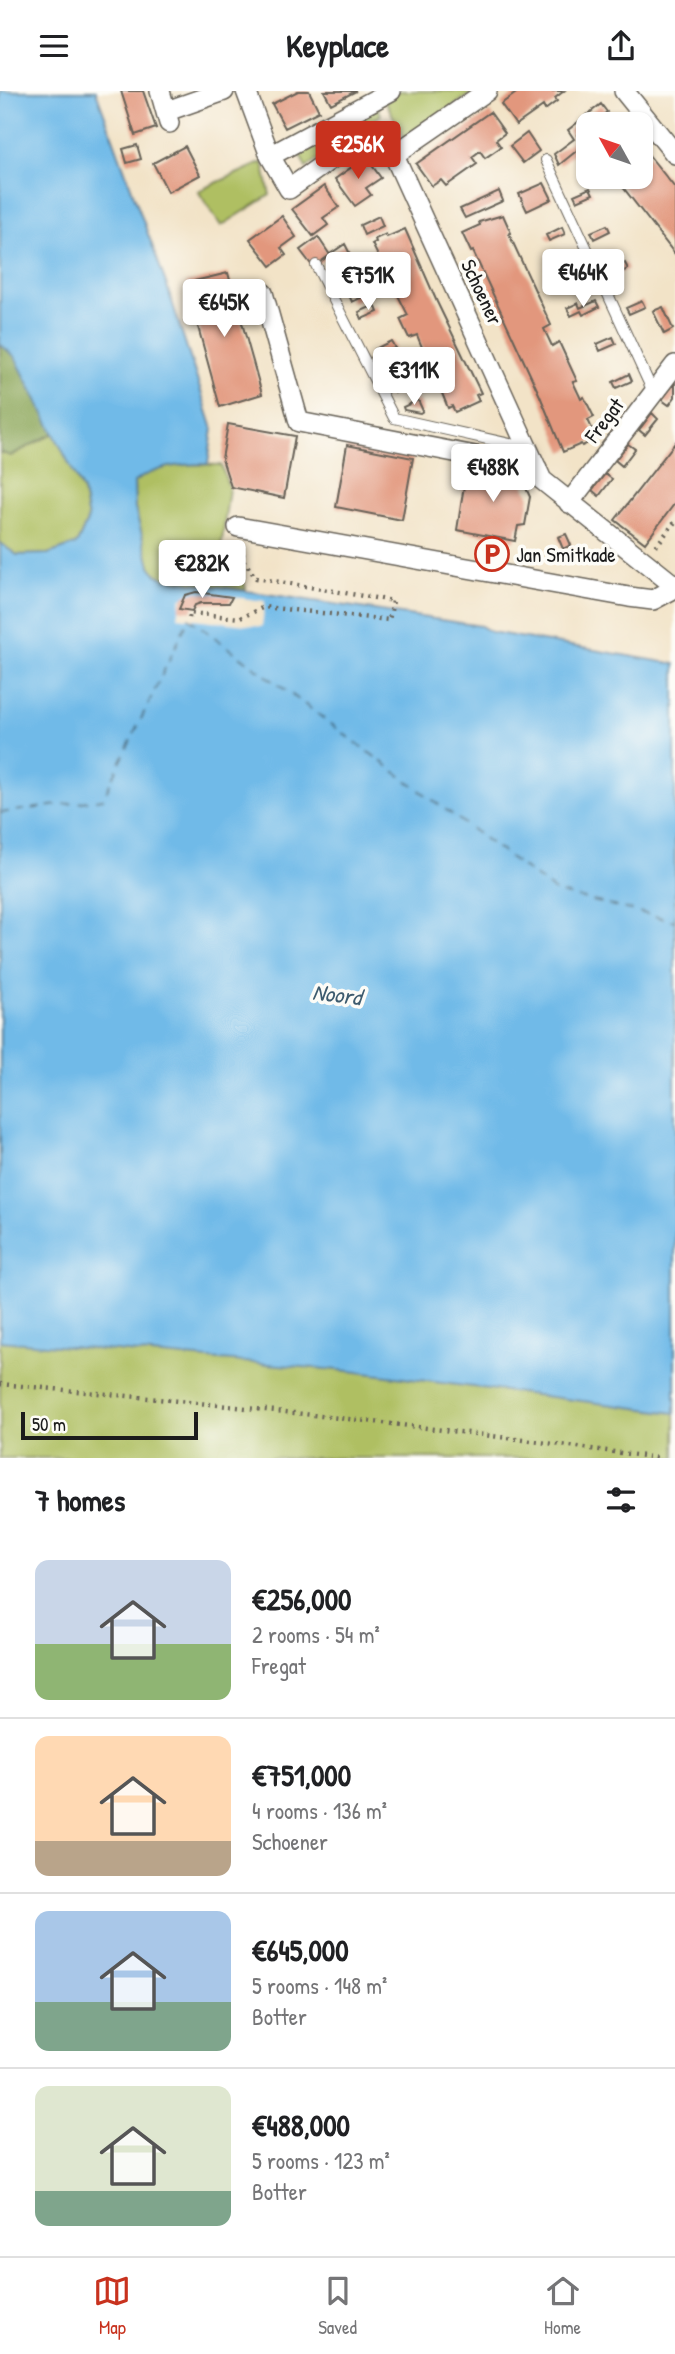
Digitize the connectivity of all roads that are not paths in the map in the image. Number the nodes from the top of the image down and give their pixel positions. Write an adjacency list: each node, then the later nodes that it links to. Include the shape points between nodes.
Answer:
1 (160, 91): 2 (street, via 168,117)
2 (224, 91)
3 (246, 91): 9 (street)
4 (391, 91): 9 (street)
5 (487, 91): 7 (street)
6 (624, 91): 8 (street)
7 (394, 155): 9 (street, via 373,129 289,189); 15 (street, Schoener)
8 (675, 155)
9 (270, 156)
10 (546, 160): 14 (lane)
11 (316, 265): 15 (lane, via 394,418)
12 (263, 293): 16 (street, via 299,422)
13 (675, 365): 14 (street, Fregat)
14 (653, 393): 17 (street, Fregat)
15 (529, 448): 16 (street, Schoener)
16 (537, 468): 17 (street, Schoener, via 542,480)
17 (569, 503): 19 (street, Schoener)
18 (238, 527): 19 (street, via 629,597 653,600)
19 (675, 587)

